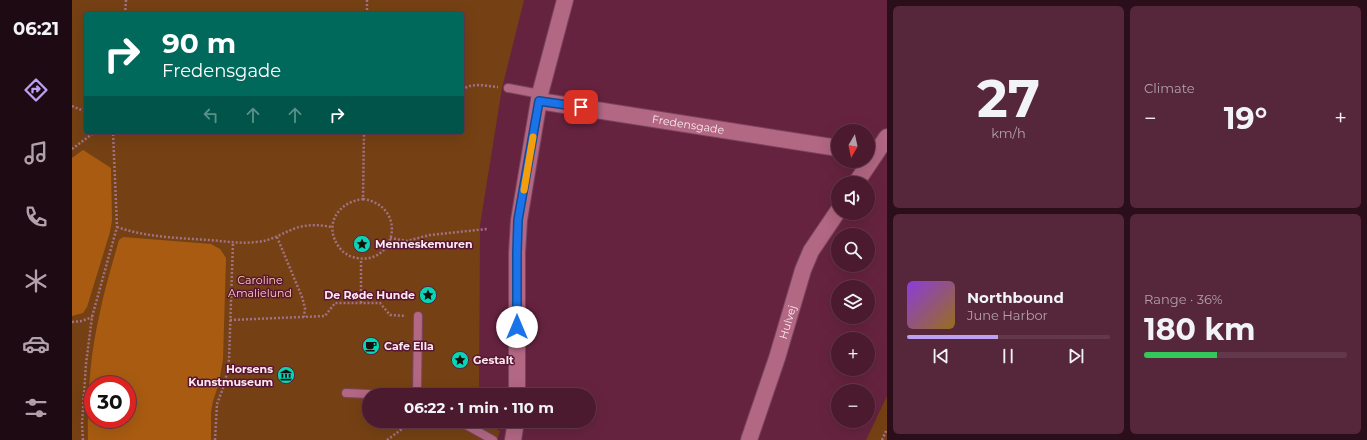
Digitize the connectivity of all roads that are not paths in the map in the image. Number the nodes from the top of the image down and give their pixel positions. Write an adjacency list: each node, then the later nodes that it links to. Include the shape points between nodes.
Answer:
1 (565, 0): 3 (street)
2 (508, 88): 3 (lane)
3 (539, 97): 5 (street, Fredensgade); 10 (street, via 518,220)
4 (887, 137): 6 (street)
5 (831, 147)
6 (875, 151)
7 (832, 220): 17 (street, Hulvej, via 811,251 803,270)
8 (418, 316): 9 (lane)
9 (417, 388)
10 (517, 388)
11 (346, 393): 12 (lane)
12 (362, 394)
13 (472, 428): 15 (lane)
14 (515, 428): 16 (street)
15 (493, 440)
16 (513, 440)
17 (749, 440)

